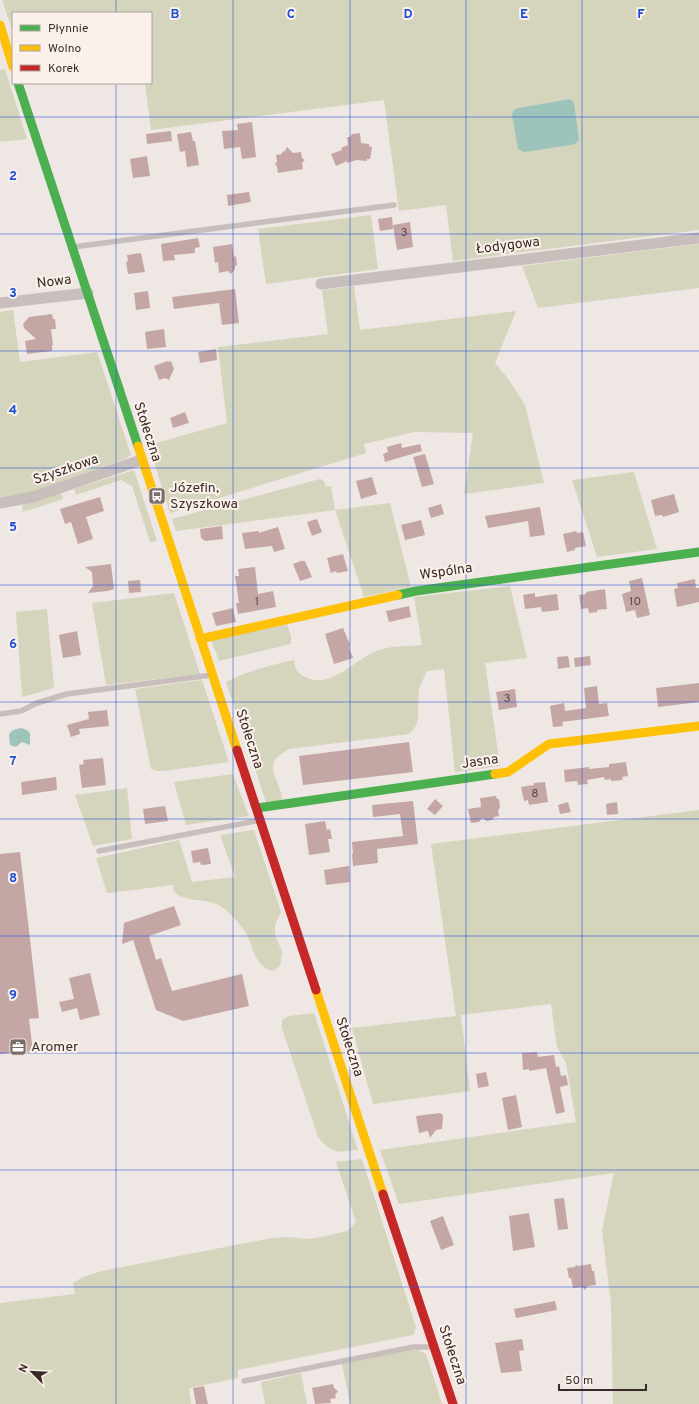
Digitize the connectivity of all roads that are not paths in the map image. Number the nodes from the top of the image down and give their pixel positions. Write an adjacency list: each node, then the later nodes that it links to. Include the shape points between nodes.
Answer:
1 (0, 25): 2 (street)
2 (12, 64)
3 (18, 84): 6 (street, Stołeczna)
4 (394, 204): 6 (lane)
5 (699, 238): 7 (street, Łodygowa)
6 (72, 247): 8 (street, Stołeczna)
7 (321, 284)
8 (88, 293): 9 (street, Nowa); 10 (street, Stołeczna)
9 (0, 303)
10 (141, 460): 11 (street, Szyszkowa, via 33,497); 13 (street, Stołeczna)
11 (0, 503)
12 (699, 552): 13 (street, Wspólna, via 416,591)
13 (200, 639): 14 (street, Stołeczna)
14 (212, 675): 15 (lane, via 67,694 37,703 22,711); 17 (street, Stołeczna)
15 (0, 714)
16 (699, 726): 17 (street, Jasna, via 549,744 508,772)
17 (257, 808): 18 (street, Stołeczna)
18 (261, 820): 19 (lane); 20 (street, Stołeczna)
19 (99, 851)
20 (435, 1347): 21 (lane, via 413,1347); 22 (street, Stołeczna)
21 (244, 1381)
22 (453, 1404)

